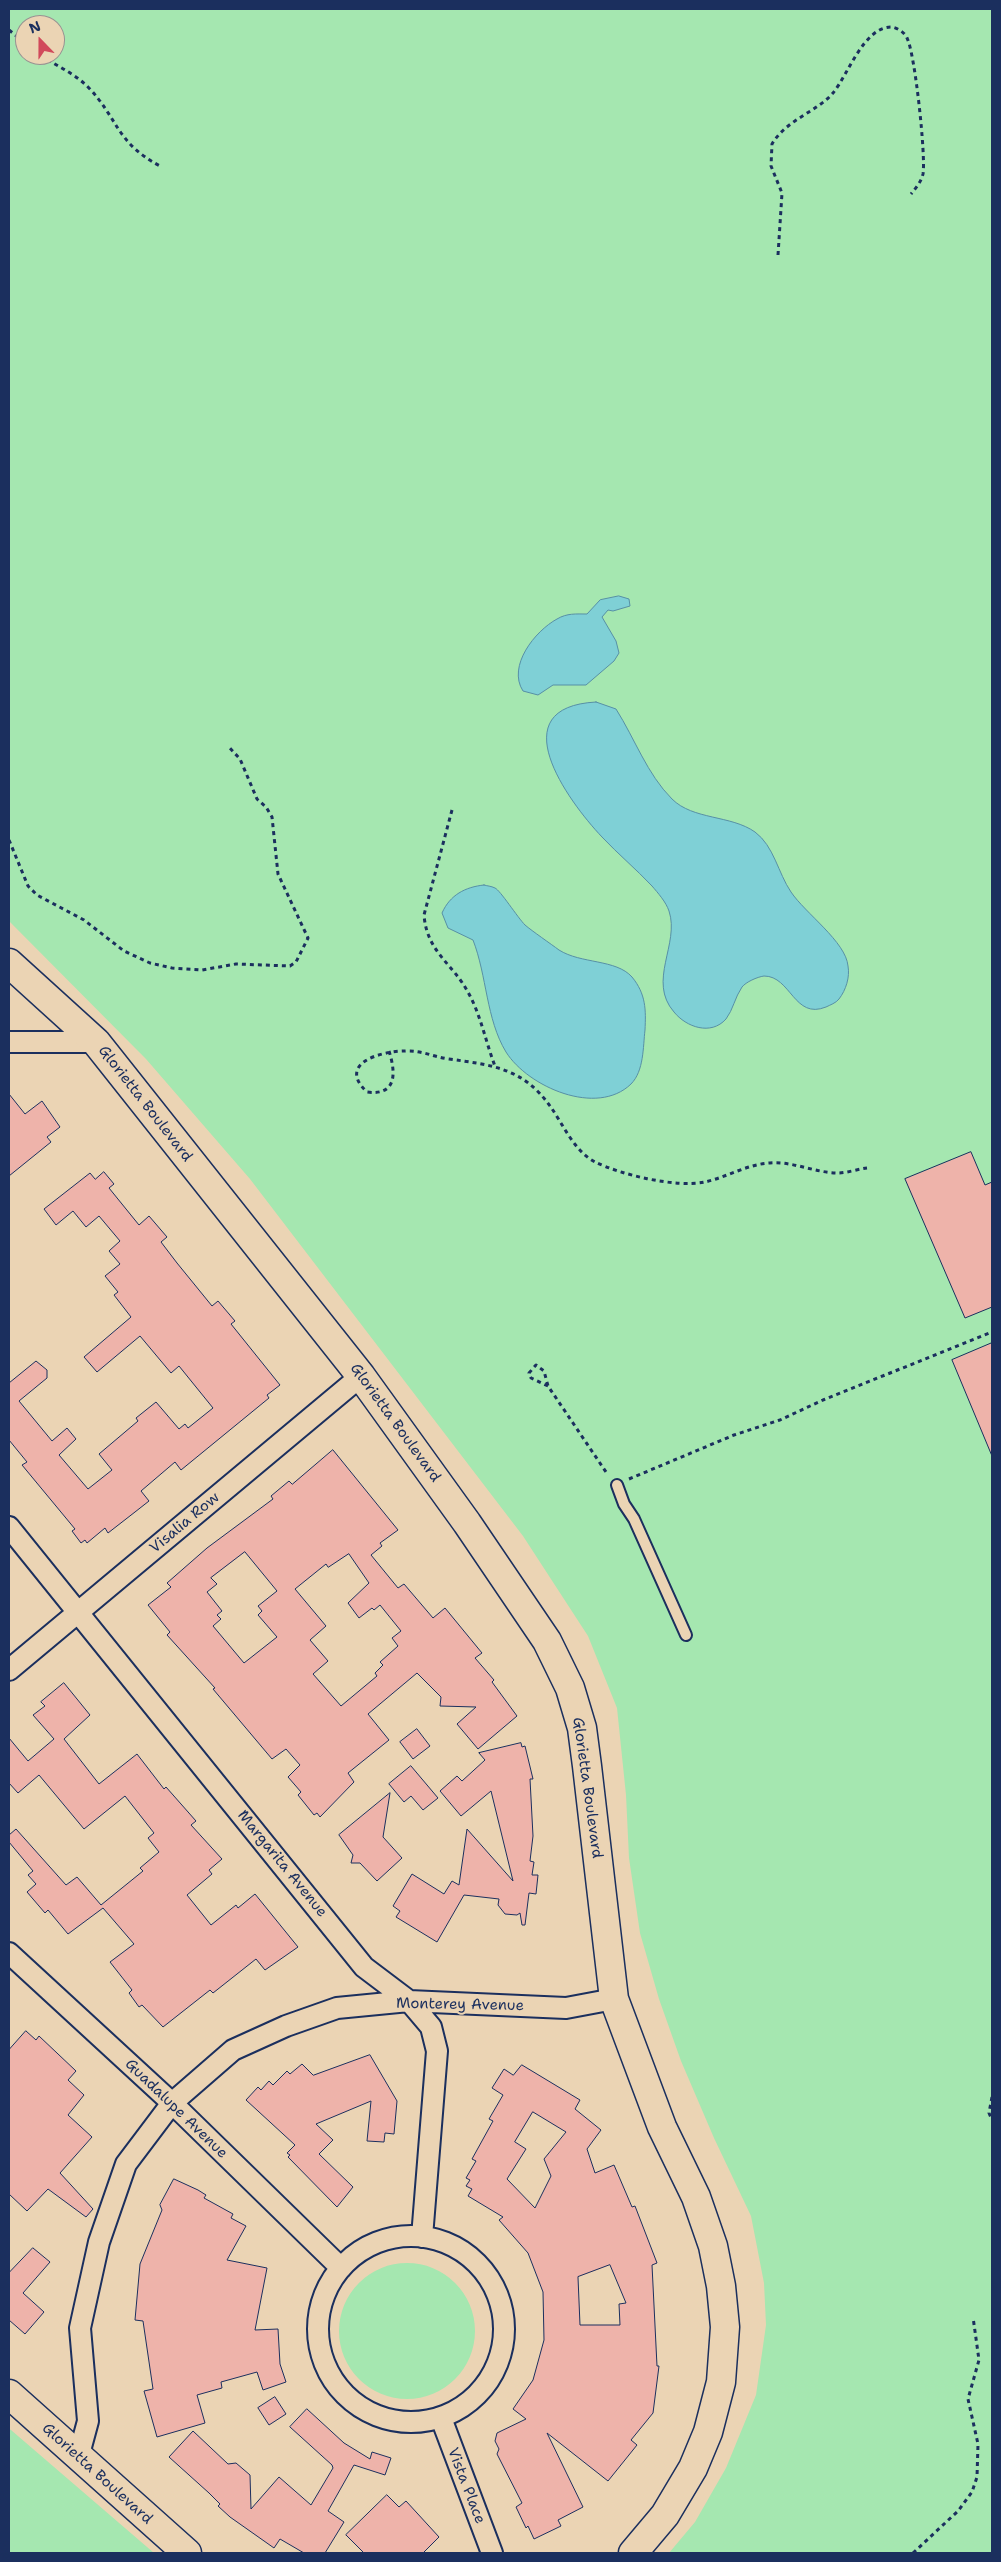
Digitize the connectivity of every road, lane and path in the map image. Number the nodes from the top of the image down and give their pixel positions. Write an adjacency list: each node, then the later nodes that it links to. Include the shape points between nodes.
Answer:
1 (61, 65): 2 (path, via 96,96 138,154)
2 (160, 166)
3 (911, 194): 4 (path, via 923,173 917,89 907,38 900,30 888,28 872,36 859,50 832,94 789,125 772,144 771,166 782,193)
4 (778, 255)
5 (228, 746): 7 (path, via 240,759 257,799 272,817 278,874 308,938 296,962 290,966 236,964 202,970 150,963 124,951 84,920 37,895 28,886)
6 (452, 810): 12 (path, via 424,915 425,929 438,955 452,968 469,994)
7 (9, 840)
8 (9, 963): 10 (street, Glorietta Boulevard)
9 (9, 1042): 10 (street)
10 (96, 1042): 15 (street, Glorietta Boulevard)
11 (389, 1051): 11 (path, via 361,1063 358,1079 367,1092 377,1093 391,1085 394,1067); 12 (path, via 423,1051 447,1059)
12 (495, 1067): 13 (path, via 524,1078 550,1105 571,1139 595,1161 659,1181 705,1182 770,1162 837,1173)
13 (867, 1168)
14 (992, 1332): 17 (path, via 780,1420 688,1453)
15 (361, 1376): 19 (street, Visalia Row); 23 (street, Glorietta Boulevard, via 467,1523 547,1642 570,1688 582,1728 588,1766)
16 (548, 1386): 16 (path, via 531,1378 529,1373 536,1365 544,1371); 17 (path, via 604,1472)
17 (617, 1485): 20 (lane)
18 (9, 1527): 19 (street, Margarita Avenue)
19 (80, 1612): 21 (street, Visalia Row); 24 (street, Margarita Avenue, via 364,1966)
20 (686, 1635)
21 (9, 1670)
22 (9, 1953): 26 (street, Guadalupe Avenue)
23 (614, 1999): 24 (street, Monterey Avenue, via 566,2008); 36 (street, Glorietta Boulevard, via 662,2127 696,2197 713,2246 722,2286 725,2327 721,2382 708,2432 693,2468 665,2515)
24 (409, 2001): 26 (street, Monterey Avenue, via 337,2008 286,2026 234,2050); 28 (street, Margarita Avenue, via 431,2027 437,2051)
25 (992, 2097): 27 (path, via 989,2113)
26 (172, 2103): 29 (street, Guadalupe Avenue); 33 (street, Monterey Avenue, via 126,2164 99,2242 80,2328 88,2421)
27 (992, 2120)
28 (422, 2237): 29 (street, via 392,2238 364,2249); 32 (street, via 452,2246 478,2264 496,2289 504,2319 502,2351 490,2380 468,2403)
29 (341, 2268): 32 (street, via 325,2293 318,2323 320,2353 333,2381 354,2403 380,2418 410,2423)
30 (973, 2317): 37 (path, via 979,2360 968,2399 978,2444 977,2476 972,2492 958,2512)
31 (9, 2394): 33 (street, Glorietta Boulevard)
32 (441, 2418): 35 (street, Vista Place)
33 (78, 2458): 34 (street, Glorietta Boulevard)
34 (187, 2553)
35 (492, 2553)
36 (633, 2553)
37 (913, 2553)

